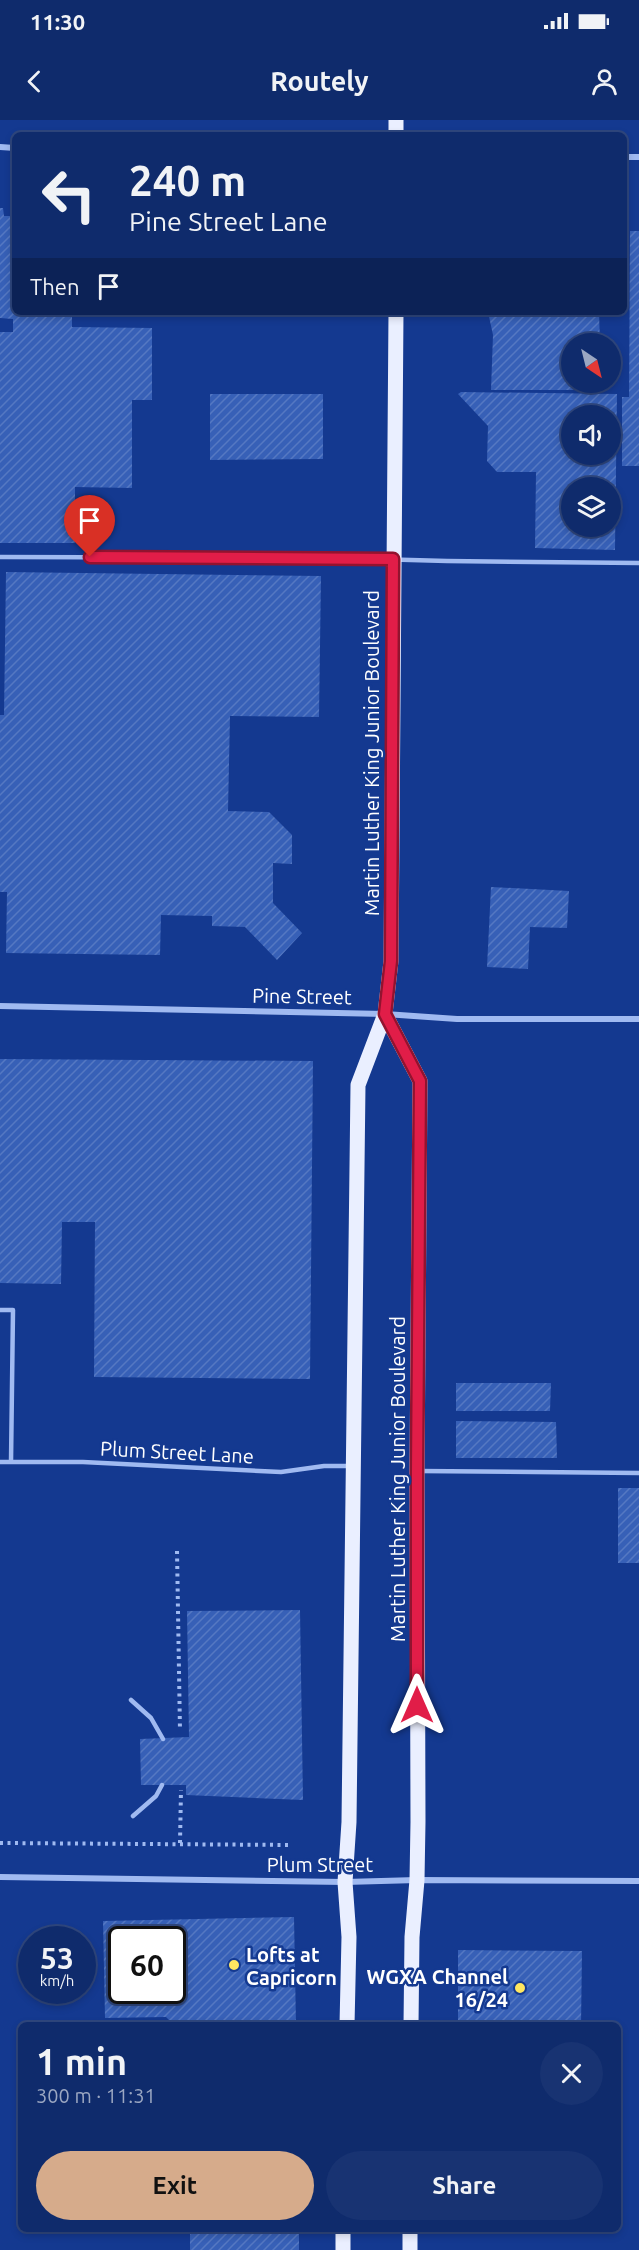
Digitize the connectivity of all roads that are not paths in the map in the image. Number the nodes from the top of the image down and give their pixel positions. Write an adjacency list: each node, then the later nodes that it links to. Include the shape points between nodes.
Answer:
1 (396, 315): 3 (main road, Martin Luther King Junior Boulevard)
2 (0, 557): 3 (lane)
3 (393, 559): 4 (lane); 6 (main road, Martin Luther King Junior Boulevard, via 391,961)
4 (639, 562)
5 (0, 1006): 6 (street, Pine Street)
6 (385, 1014): 7 (street, Pine Street, via 457,1019); 11 (main road, Martin Luther King Junior Boulevard, via 358,1085); 12 (main road, Martin Luther King Junior Boulevard, via 420,1081)
7 (639, 1019)
8 (0, 1310): 10 (lane, via 13,1310)
9 (0, 1462): 10 (lane, Plum Street Lane)
10 (10, 1462): 11 (lane, Plum Street Lane, via 281,1472)
11 (352, 1466): 21 (main road, Martin Luther King Junior Boulevard)
12 (417, 1471): 13 (lane); 19 (main road, Martin Luther King Junior Boulevard)
13 (639, 1473)
14 (131, 1700): 15 (lane, via 151,1718)
15 (163, 1739)
16 (162, 1785): 17 (lane, via 156,1796)
17 (133, 1816)
18 (0, 1878): 21 (street, Plum Street)
19 (417, 1880): 20 (street, Plum Street); 21 (street, Plum Street); 23 (main road, Martin Luther King Junior Boulevard)
20 (639, 1881)
21 (345, 1882): 22 (main road, Martin Luther King Junior Boulevard, via 349,1937)
22 (347, 2022)
23 (411, 2022)
24 (343, 2232): 26 (main road)
25 (410, 2232): 27 (main road)
26 (343, 2250)
27 (410, 2250)

